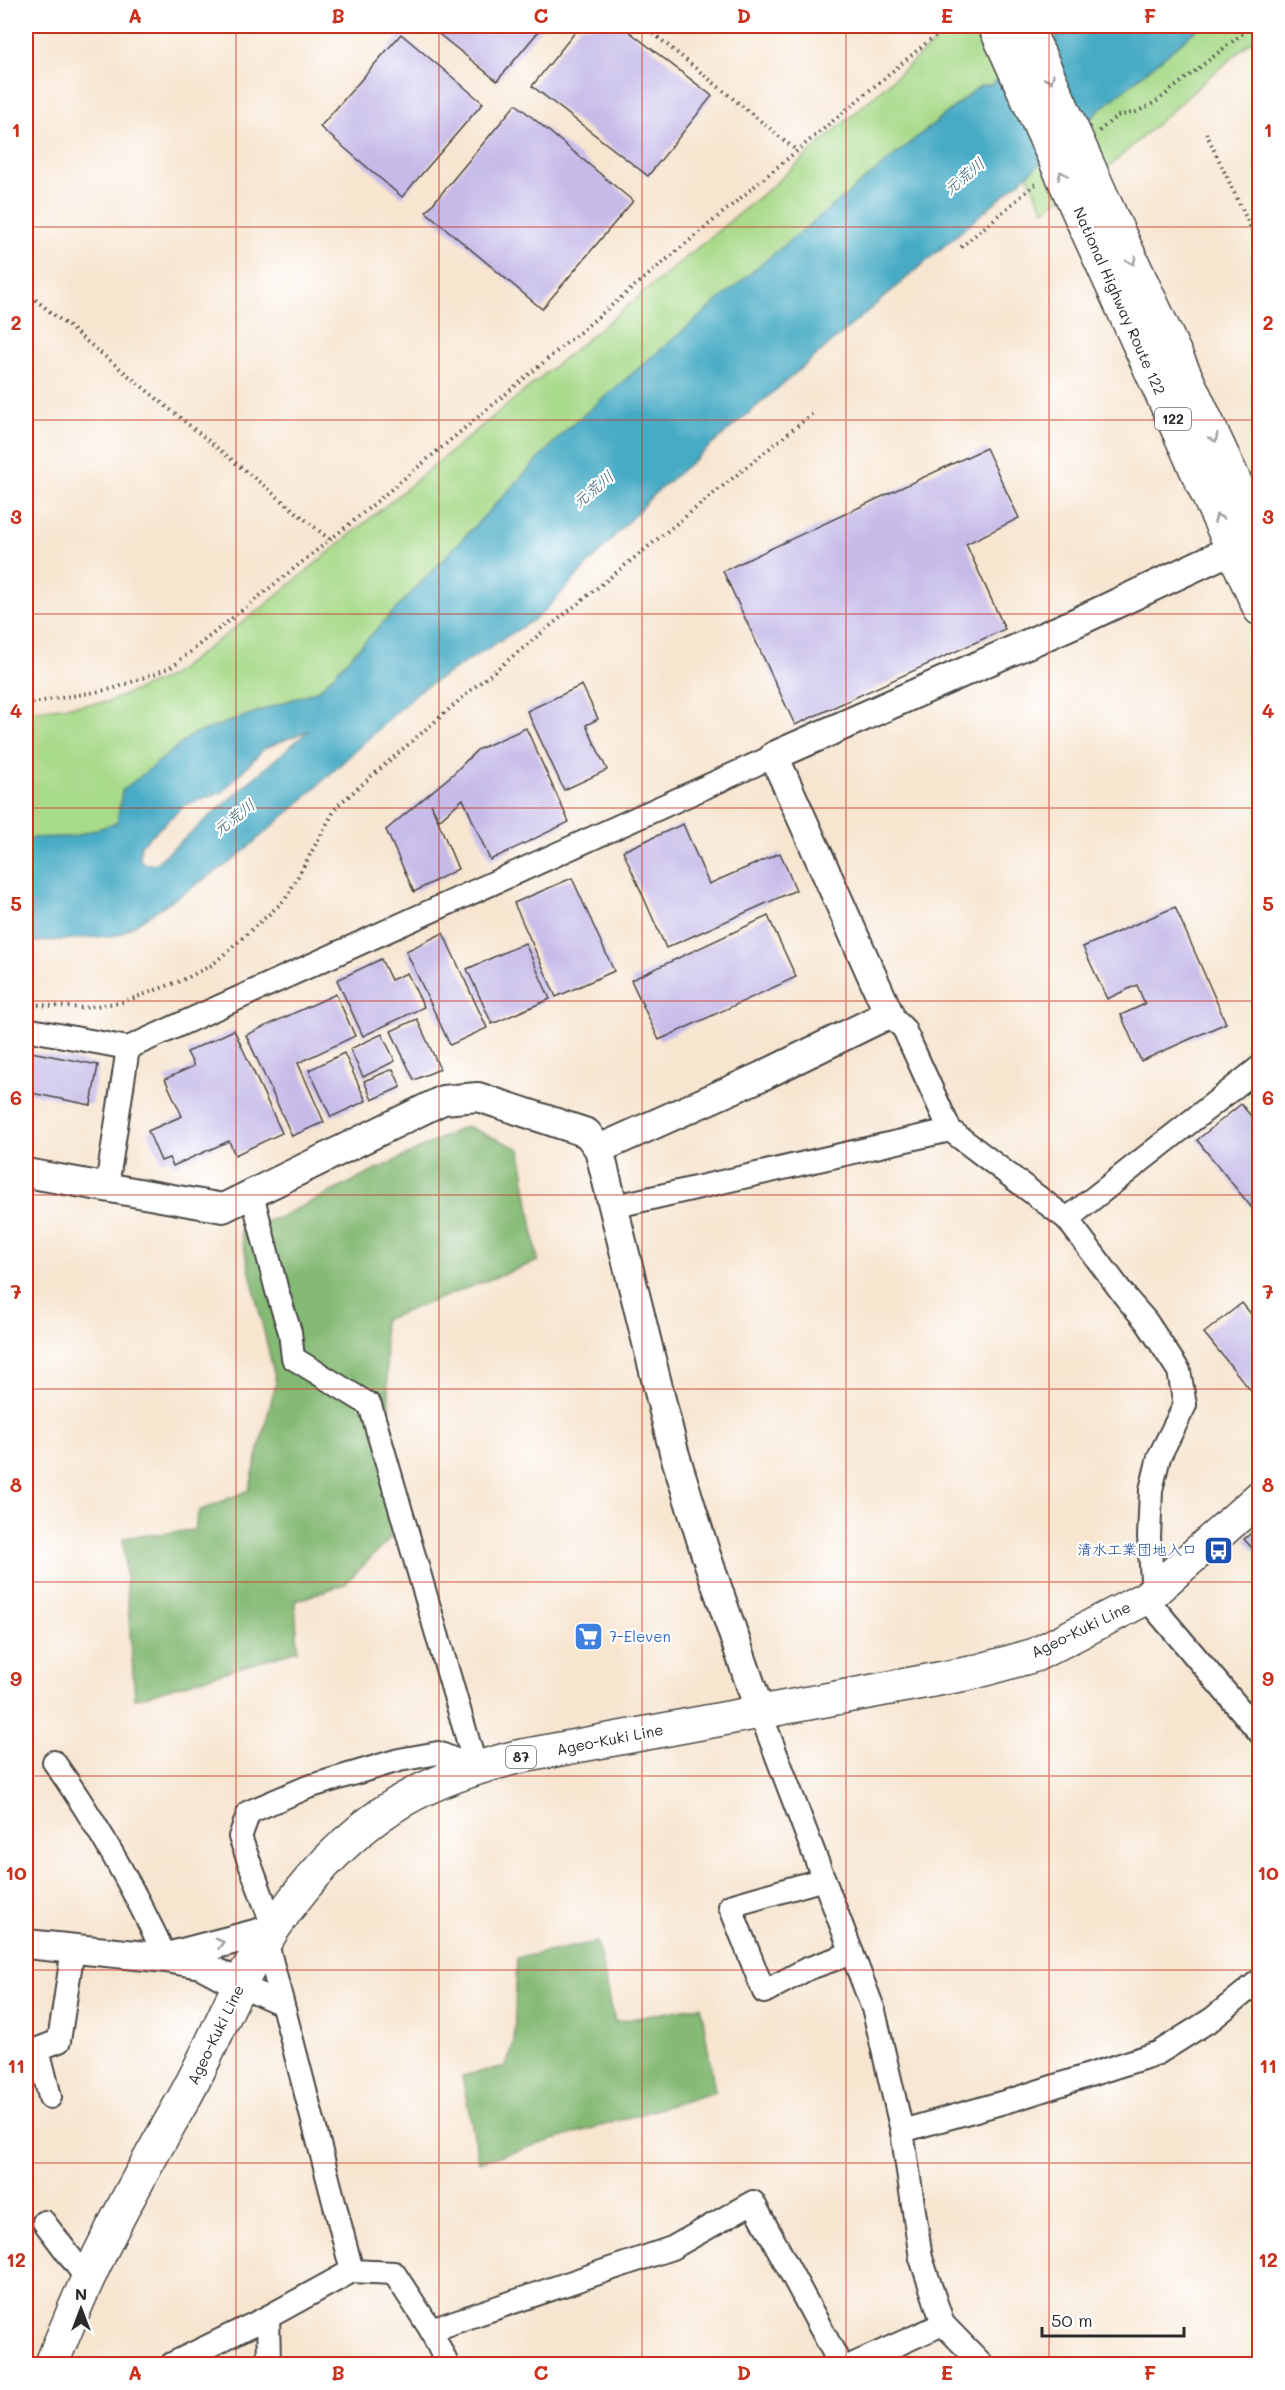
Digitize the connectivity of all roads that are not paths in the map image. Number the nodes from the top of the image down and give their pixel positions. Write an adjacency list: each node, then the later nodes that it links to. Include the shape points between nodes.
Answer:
1 (995, 26): 3 (main road, National Highway Route 122 / 122, one-way to 1, bridge)
2 (1026, 26): 3 (main road, National Highway Route 122 / 122, one-way to 3, bridge)
3 (1096, 218): 4 (main road, National Highway Route 122 / 122)
4 (1250, 540): 5 (main road, National Highway Route 122 / 122); 6 (street, via 1077,622)
5 (1260, 609)
6 (774, 756): 7 (street); 9 (street)
7 (889, 1014): 11 (street, via 904,1029); 12 (street)
8 (26, 1029): 9 (street)
9 (128, 1048): 14 (street)
10 (1260, 1067): 17 (street)
11 (950, 1130): 16 (street); 17 (street)
12 (599, 1149): 15 (street, via 586,1133 478,1097 443,1100); 16 (street)
13 (26, 1173): 14 (street)
14 (107, 1186): 15 (street, via 223,1208)
15 (252, 1194): 23 (street, via 290,1332 293,1358 370,1405)
16 (612, 1207): 20 (street, via 674,1452)
17 (1067, 1219): 19 (street, via 1146,1321 1179,1371 1185,1405 1159,1457 1150,1490)
18 (1260, 1497): 19 (main road, Ageo-Kuki Line / 87)
19 (1149, 1595): 20 (main road, Ageo-Kuki Line / 87, via 1035,1655 971,1672); 21 (street)
20 (760, 1712): 23 (main road, Ageo-Kuki Line / 87); 24 (street)
21 (1260, 1733)
22 (54, 1762): 29 (street, via 138,1898)
23 (476, 1768): 25 (main road, Ageo-Kuki Line / 87, via 403,1800 370,1822 312,1876); 25 (street, via 438,1753 399,1760 308,1787 249,1812 240,1837)
24 (824, 1879): 28 (street); 28 (street, via 730,1906 764,1992)
25 (270, 1934): 29 (street, one-way to 25); 31 (main road, Ageo-Kuki Line / 87); 32 (street)
26 (26, 1944): 27 (street)
27 (73, 1949): 29 (street); 33 (street, via 59,2042 38,2049)
28 (852, 1953): 34 (street, via 874,2011)
29 (166, 1958): 31 (street, via 201,1964)
30 (1260, 1980): 34 (street, via 1212,2019 1158,2052 1015,2099)
31 (240, 1985): 32 (street); 37 (main road, Ageo-Kuki Line / 87)
32 (282, 2004): 36 (street)
33 (50, 2097)
34 (902, 2130): 39 (street, via 921,2258)
35 (44, 2222): 37 (street)
36 (352, 2271): 38 (street); 40 (street, via 394,2273)
37 (87, 2279): 41 (main road, Ageo-Kuki Line / 87)
38 (268, 2317): 42 (street); 43 (street)
39 (943, 2324): 46 (street); 47 (street)
40 (431, 2330): 44 (street); 45 (street, via 672,2248 753,2202)
41 (52, 2364)
42 (172, 2364)
43 (269, 2364)
44 (447, 2364)
45 (840, 2364)
46 (854, 2364)
47 (982, 2364)

